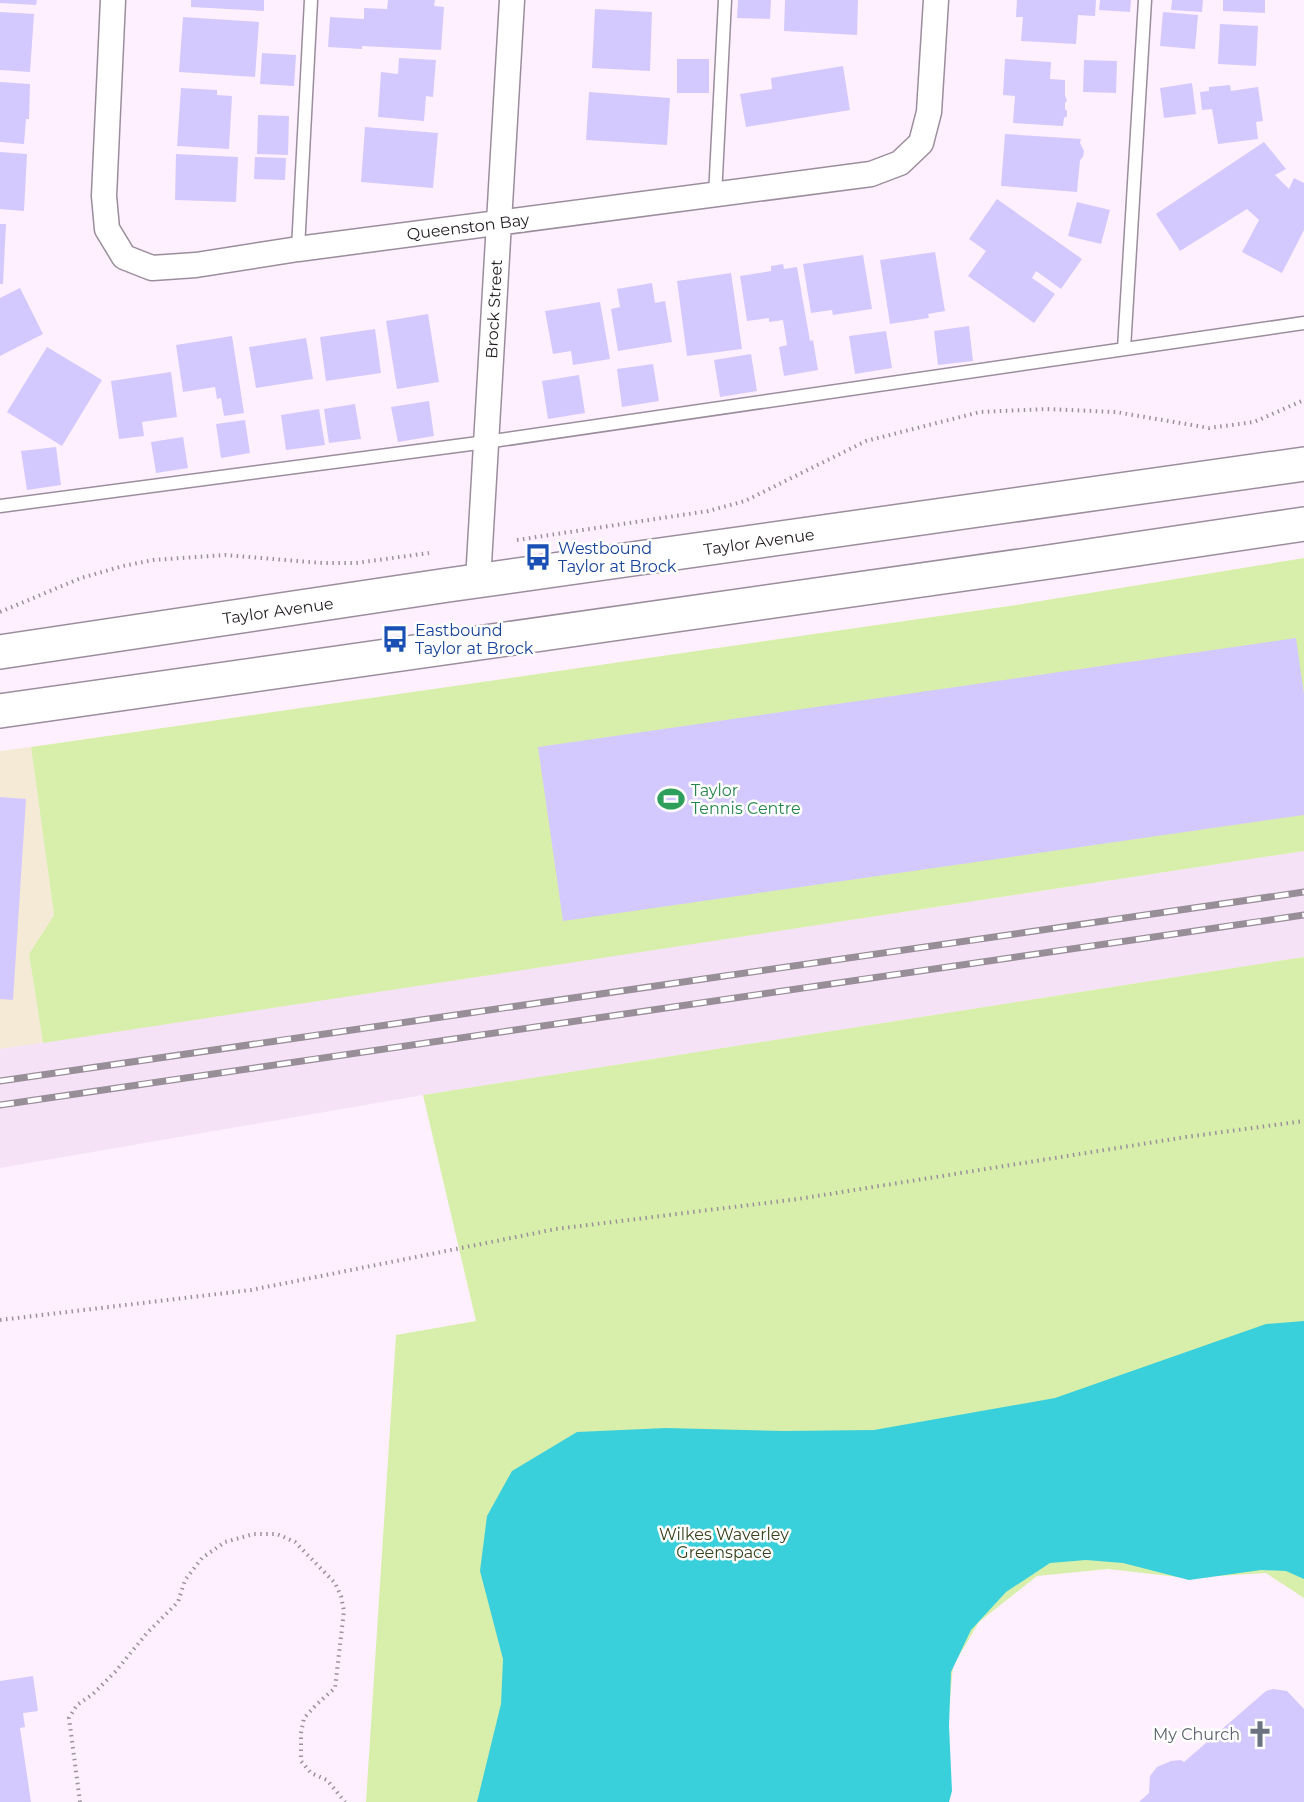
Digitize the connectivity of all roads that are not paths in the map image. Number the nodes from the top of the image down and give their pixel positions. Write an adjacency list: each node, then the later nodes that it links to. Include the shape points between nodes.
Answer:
1 (113, 0): 9 (street, Queenston Bay, via 104,196 107,229 124,257 152,268)
2 (311, 0): 9 (lane)
3 (512, 0): 8 (street, Brock Street)
4 (726, 0): 7 (lane)
5 (936, 0): 7 (street, Queenston Bay, via 929,112 921,143 900,163 871,174)
6 (1145, 0): 11 (lane)
7 (715, 196): 8 (street, Queenston Bay)
8 (499, 223): 9 (street, Queenston Bay); 12 (street, Brock Street)
9 (298, 249)
10 (1304, 323): 11 (lane)
11 (1124, 349): 12 (lane)
12 (486, 442): 14 (lane); 16 (street, Brock Street)
13 (1304, 464): 16 (main road, Taylor Avenue)
14 (0, 506)
15 (1304, 524): 18 (main road)
16 (478, 581): 17 (main road, Taylor Avenue)
17 (0, 652)
18 (0, 711)

